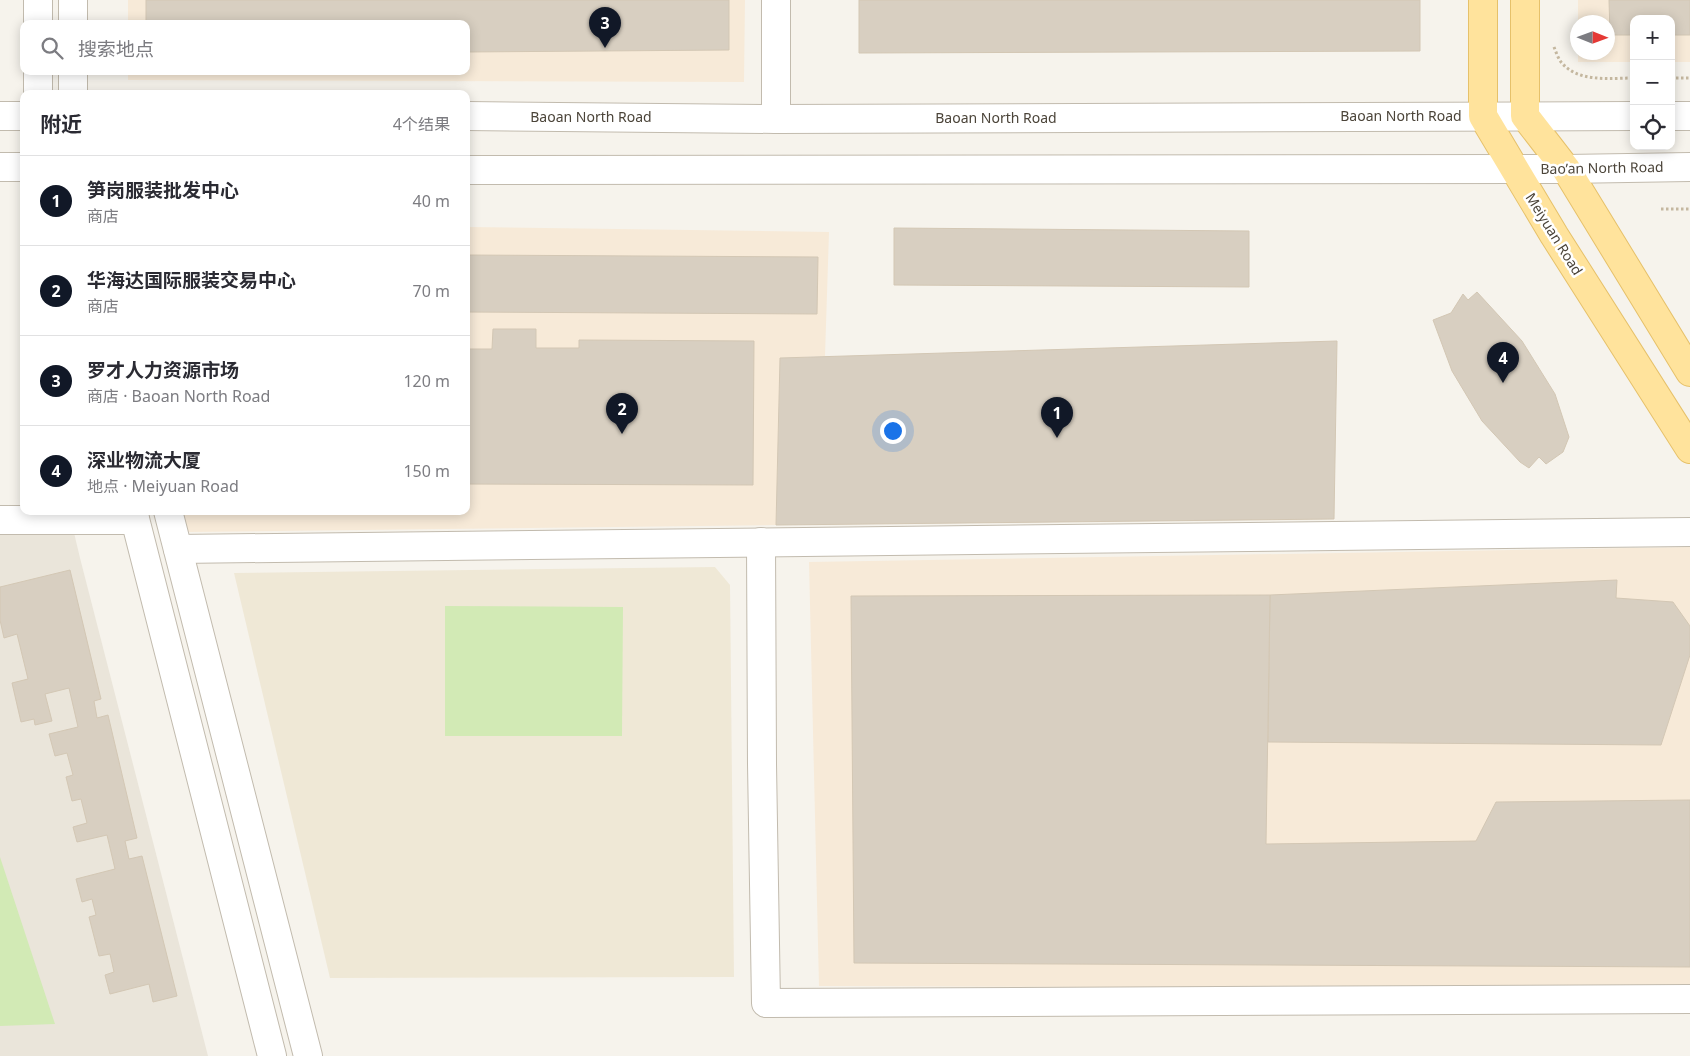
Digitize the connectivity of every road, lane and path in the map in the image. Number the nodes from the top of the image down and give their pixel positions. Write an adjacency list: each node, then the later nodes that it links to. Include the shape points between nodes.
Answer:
1 (38, 0): 6 (street)
2 (73, 0): 7 (street)
3 (776, 0): 24 (street)
4 (1483, 0): 19 (main road, Meiyuan Road)
5 (1525, 0): 20 (main road)
6 (38, 20)
7 (73, 20)
8 (1554, 46): 11 (path, via 1561,62 1575,73 1596,78)
9 (38, 75): 14 (street)
10 (73, 75): 15 (street)
11 (1630, 78)
12 (1675, 78): 13 (path)
13 (1690, 78)
14 (38, 90)
15 (73, 90)
16 (0, 116): 17 (street)
17 (20, 116)
18 (470, 116): 24 (street, Baoan North Road)
19 (1483, 116): 20 (street, Baoan North Road); 24 (street, Baoan North Road); 28 (main road, Meiyuan Road)
20 (1525, 116): 21 (street, Baoan North Road); 29 (main road)
21 (1630, 116)
22 (1675, 116): 23 (street)
23 (1690, 116)
24 (776, 119)
25 (0, 167): 26 (street)
26 (20, 167)
27 (1690, 167): 29 (street, Bao’an North Road)
28 (1513, 168): 29 (street, Bao’an North Road); 30 (street); 34 (main road, Meiyuan Road)
29 (1566, 169): 33 (main road)
30 (470, 170)
31 (1690, 209): 32 (path)
32 (1661, 210)
33 (1690, 372)
34 (1690, 449)
35 (169, 515): 40 (street)
36 (134, 516): 37 (street); 42 (street)
37 (0, 520)
38 (1690, 532): 39 (street)
39 (761, 542): 40 (street); 41 (street, via 766,1003)
40 (178, 548): 43 (street)
41 (1690, 999)
42 (272, 1056)
43 (308, 1056)

